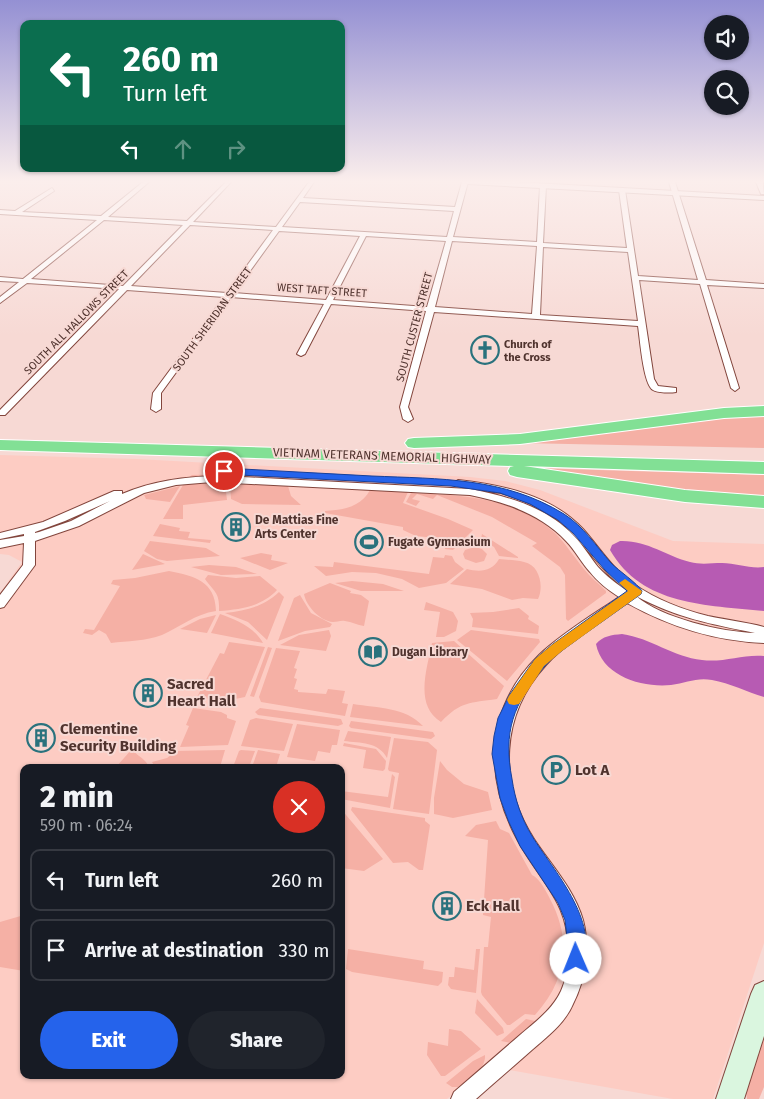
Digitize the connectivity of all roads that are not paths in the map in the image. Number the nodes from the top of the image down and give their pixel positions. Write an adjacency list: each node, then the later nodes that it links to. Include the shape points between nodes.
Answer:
1 (83, 233): 15 (street)
2 (180, 233): 18 (street, SOUTH ALL HALLOWS STREET)
3 (275, 233): 19 (street, SOUTH SHERIDAN STREET)
4 (352, 233): 9 (street)
5 (451, 233): 10 (street, SOUTH CUSTER STREET)
6 (541, 233): 11 (street)
7 (628, 233): 12 (street)
8 (688, 233): 16 (street)
9 (364, 234): 10 (street); 21 (street)
10 (449, 240): 11 (street); 22 (street, SOUTH CUSTER STREET)
11 (541, 245): 12 (street); 23 (street)
12 (631, 250): 13 (street)
13 (635, 278): 16 (street); 24 (street)
14 (0, 279): 15 (street, WEST TAFT STREET)
15 (25, 280): 18 (street, WEST TAFT STREET); 20 (street)
16 (702, 282): 17 (street); 26 (street)
17 (764, 286)
18 (126, 288): 19 (street, WEST TAFT STREET); 30 (street, SOUTH ALL HALLOWS STREET)
19 (231, 294): 21 (street, WEST TAFT STREET); 28 (street, SOUTH SHERIDAN STREET, via 157,393)
20 (0, 301)
21 (329, 302): 22 (street, WEST TAFT STREET); 25 (street)
22 (430, 309): 23 (street, WEST TAFT STREET); 31 (street, SOUTH CUSTER STREET, via 404,407)
23 (536, 316): 24 (street, WEST TAFT STREET)
24 (642, 324): 27 (street, via 654,388)
25 (301, 354)
26 (735, 388)
27 (673, 390)
28 (156, 410)
29 (764, 411): 34 (highway, via 724,413 520,439)
30 (2, 413)
31 (408, 419)
32 (0, 434): 34 (highway, VIETNAM VETERANS MEMORIAL HIGHWAY)
33 (0, 445): 36 (highway, VIETNAM VETERANS MEMORIAL HIGHWAY)
34 (362, 445): 35 (highway, VIETNAM VETERANS MEMORIAL HIGHWAY)
35 (764, 455)
36 (383, 456): 37 (highway, VIETNAM VETERANS MEMORIAL HIGHWAY); 38 (highway, via 510,470 685,496)
37 (764, 468)
38 (764, 502)
39 (30, 535): 40 (street); 41 (street); 42 (street, via 72,525 134,493 185,480 224,478 449,490 506,499 539,514 570,538 598,573); 43 (street, via 29,564)
40 (0, 536)
41 (0, 544)
42 (632, 594): 44 (street, via 701,618); 45 (street, via 648,610 700,629); 47 (street, via 540,663 516,694 505,718 500,754 507,798 515,820 565,898 574,920 575,972 568,998 555,1017)
43 (0, 604)
44 (764, 631)
45 (764, 638)
46 (764, 994): 48 (main road)
47 (461, 1099)
48 (730, 1099)

